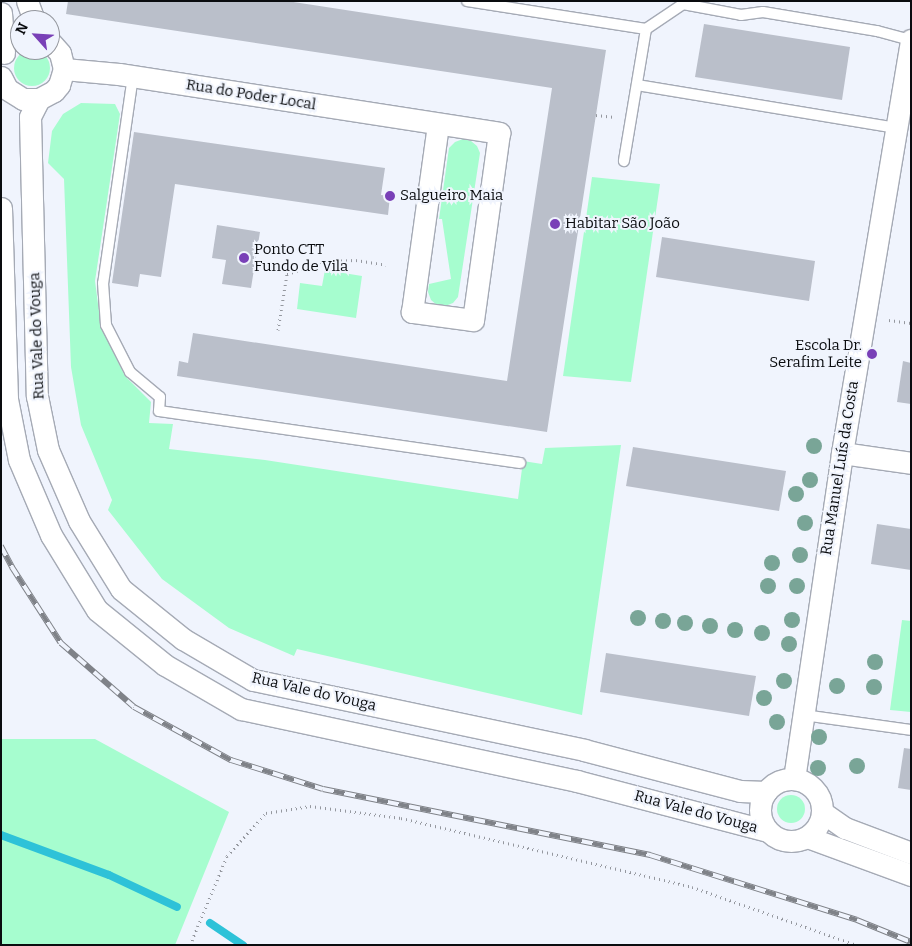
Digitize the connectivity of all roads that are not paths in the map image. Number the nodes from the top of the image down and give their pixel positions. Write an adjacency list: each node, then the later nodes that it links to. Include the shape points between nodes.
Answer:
1 (467, 1): 3 (lane)
2 (1, 13): 7 (street)
3 (646, 29): 4 (lane, via 683,4 741,15 763,12 877,31); 11 (lane)
4 (911, 40): 14 (street, Rua Manuel Luís da Costa)
5 (10, 45): 7 (street)
6 (60, 53): 8 (street)
7 (2, 56)
8 (64, 69): 9 (street, Rua do Poder Local); 12 (street, via 59,85)
9 (133, 76): 13 (street, Rua do Poder Local); 19 (lane, via 103,283 106,325 130,372 160,397 159,411)
10 (2, 83): 12 (street, via 23,99)
11 (637, 85): 14 (lane); 15 (lane)
12 (39, 99): 23 (street, Rua Vale do Vouga, via 30,117 37,396 48,450 75,512 121,589 183,639 253,680 584,750 740,791)
13 (438, 125): 13 (street, Rua do Poder Local, via 412,312 473,320 499,133)
14 (896, 128): 17 (street, Rua Manuel Luís da Costa)
15 (624, 160)
16 (1, 208): 25 (street, Rua Vale do Vouga, via 7,399 19,460 51,535 97,610 165,665 241,709 577,781)
17 (842, 453): 18 (street); 20 (street, Rua Manuel Luís da Costa)
18 (911, 463)
19 (520, 464)
20 (803, 715): 21 (lane); 22 (street, Rua Manuel Luís da Costa)
21 (911, 730)
22 (794, 779): 23 (street, via 783,780); 24 (street, via 803,781 818,793)
23 (766, 792): 25 (street, Rua Vale do Vouga, via 760,812)
24 (822, 812): 26 (street, via 815,830); 27 (street, via 846,828)
25 (768, 831): 26 (street, Rua Vale do Vouga, via 787,840)
26 (807, 836): 28 (street, Rua Vale do Vouga)
27 (911, 853)
28 (911, 875)

